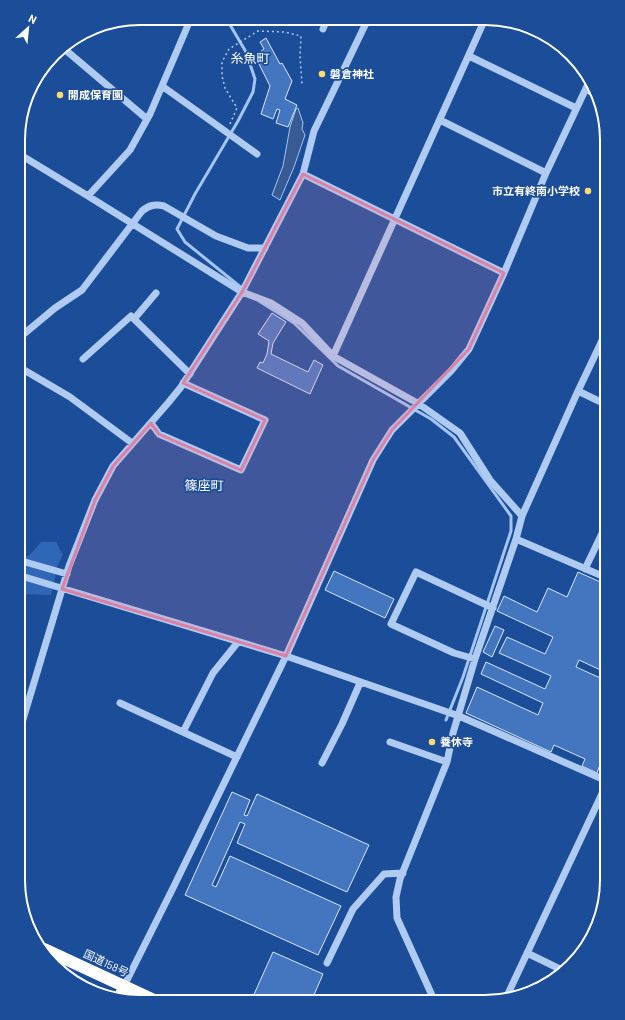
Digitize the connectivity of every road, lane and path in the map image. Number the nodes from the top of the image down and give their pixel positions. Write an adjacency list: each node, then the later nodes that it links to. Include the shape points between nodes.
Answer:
1 (187, 25): 9 (street)
2 (325, 25): 5 (street)
3 (365, 25): 19 (street, via 314,131)
4 (482, 25): 7 (street)
5 (323, 29)
6 (67, 51): 13 (street)
7 (469, 56): 12 (street); 14 (street)
8 (302, 84): 15 (path, via 301,36 285,32 258,31 229,49 222,62 222,76 225,88 238,108)
9 (162, 86): 13 (street); 15 (street)
10 (586, 89): 11 (street); 12 (street)
11 (589, 91)
12 (576, 108): 18 (street)
13 (147, 119): 20 (street, via 130,150)
14 (440, 120): 18 (street); 21 (street)
15 (226, 132): 16 (street)
16 (257, 154)
17 (25, 158): 20 (street)
18 (546, 172): 24 (street)
19 (303, 174): 21 (street); 23 (street)
20 (88, 196): 22 (street)
21 (394, 219): 24 (street); 30 (street)
22 (133, 224): 23 (street, via 147,206 164,206 216,236 248,248); 25 (street); 28 (street, via 82,290)
23 (265, 248): 25 (street)
24 (504, 273): 37 (street, via 468,349 451,371)
25 (242, 292): 30 (street, via 272,303 302,323); 33 (street)
26 (156, 293): 27 (street)
27 (134, 319): 31 (street, via 131,316); 33 (street)
28 (25, 333)
29 (600, 345): 35 (street)
30 (333, 356): 37 (street)
31 (83, 360)
32 (25, 371): 39 (street, via 70,397)
33 (190, 374): 34 (street)
34 (183, 383): 38 (street); 38 (street, via 265,420 241,470 159,434)
35 (578, 391): 36 (street); 40 (street)
36 (600, 402)
37 (418, 404): 40 (street, via 460,433 490,480); 51 (street, via 392,430 373,460)
38 (151, 423): 39 (street)
39 (132, 443): 45 (street, via 113,466 95,500)
40 (522, 516): 42 (street)
41 (600, 538): 44 (street)
42 (516, 539): 44 (street); 49 (street)
43 (25, 562): 45 (street)
44 (585, 569): 46 (street)
45 (67, 574): 48 (street)
46 (600, 575)
47 (25, 577): 48 (street)
48 (62, 589): 50 (street); 55 (street)
49 (493, 608): 52 (street); 52 (street, via 416,572 391,624)
50 (238, 642): 51 (street); 57 (street, via 213,673)
51 (286, 656): 53 (street); 59 (street)
52 (475, 659): 56 (street)
53 (360, 683): 56 (street); 61 (street)
54 (120, 703): 57 (street)
55 (25, 713)
56 (459, 716): 60 (street); 62 (street)
57 (183, 732): 59 (street)
58 (390, 742): 60 (street)
59 (237, 757): 69 (street)
60 (447, 762): 64 (street)
61 (322, 763)
62 (600, 779)
63 (600, 797): 66 (street)
64 (402, 873): 67 (street, via 384,874 352,909); 73 (street, via 396,897 397,918)
65 (51, 952): 69 (highway, 国道158号)
66 (527, 953): 68 (street); 71 (street)
67 (327, 963)
68 (558, 968)
69 (124, 986): 70 (main road); 72 (highway, 国道158号)
70 (120, 993)
71 (509, 993)
72 (143, 995)
73 (432, 995)

